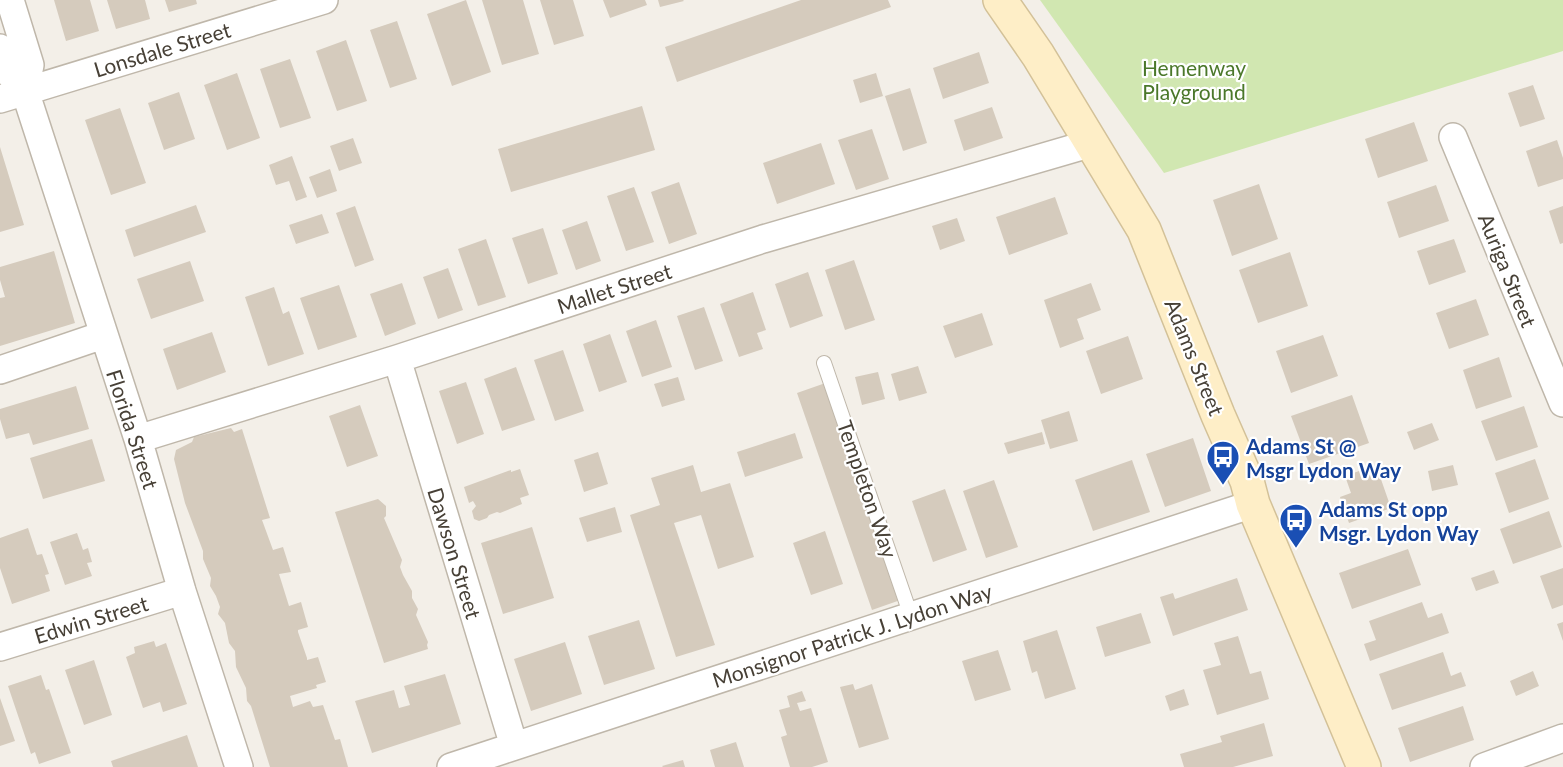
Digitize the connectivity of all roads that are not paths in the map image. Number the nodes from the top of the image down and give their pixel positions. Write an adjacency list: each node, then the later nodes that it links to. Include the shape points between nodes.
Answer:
1 (10, 0): 5 (street, Florida Street, via 30,65)
2 (324, 0): 5 (street, Lonsdale Street)
3 (1000, 0): 7 (main road, Adams Street)
4 (0, 48): 5 (street, Florida Street)
5 (12, 95): 8 (street, Florida Street)
6 (1453, 136): 12 (street, Auriga Street)
7 (1092, 144): 9 (street, Mallet Street, via 764,239); 14 (main road, Adams Street, via 1144,230)
8 (103, 335): 11 (street); 13 (street, Florida Street)
9 (397, 359): 13 (street, Mallet Street); 19 (street, Dawson Street)
10 (824, 363): 16 (lane, Templeton Way)
11 (0, 370)
12 (1563, 403)
13 (138, 439): 15 (street, Florida Street)
14 (1253, 504): 16 (street, Monsignor Patrick J. Lydon Way); 22 (main road, Adams Street)
15 (182, 591): 17 (street, Edwin Street); 20 (street, Florida Street)
16 (911, 616): 19 (street, Monsignor Patrick J. Lydon Way)
17 (0, 647)
18 (1563, 738): 23 (street)
19 (514, 746): 21 (street, Monsignor Patrick J. Lydon Way)
20 (239, 767)
21 (451, 767)
22 (1364, 767)
23 (1484, 767)

